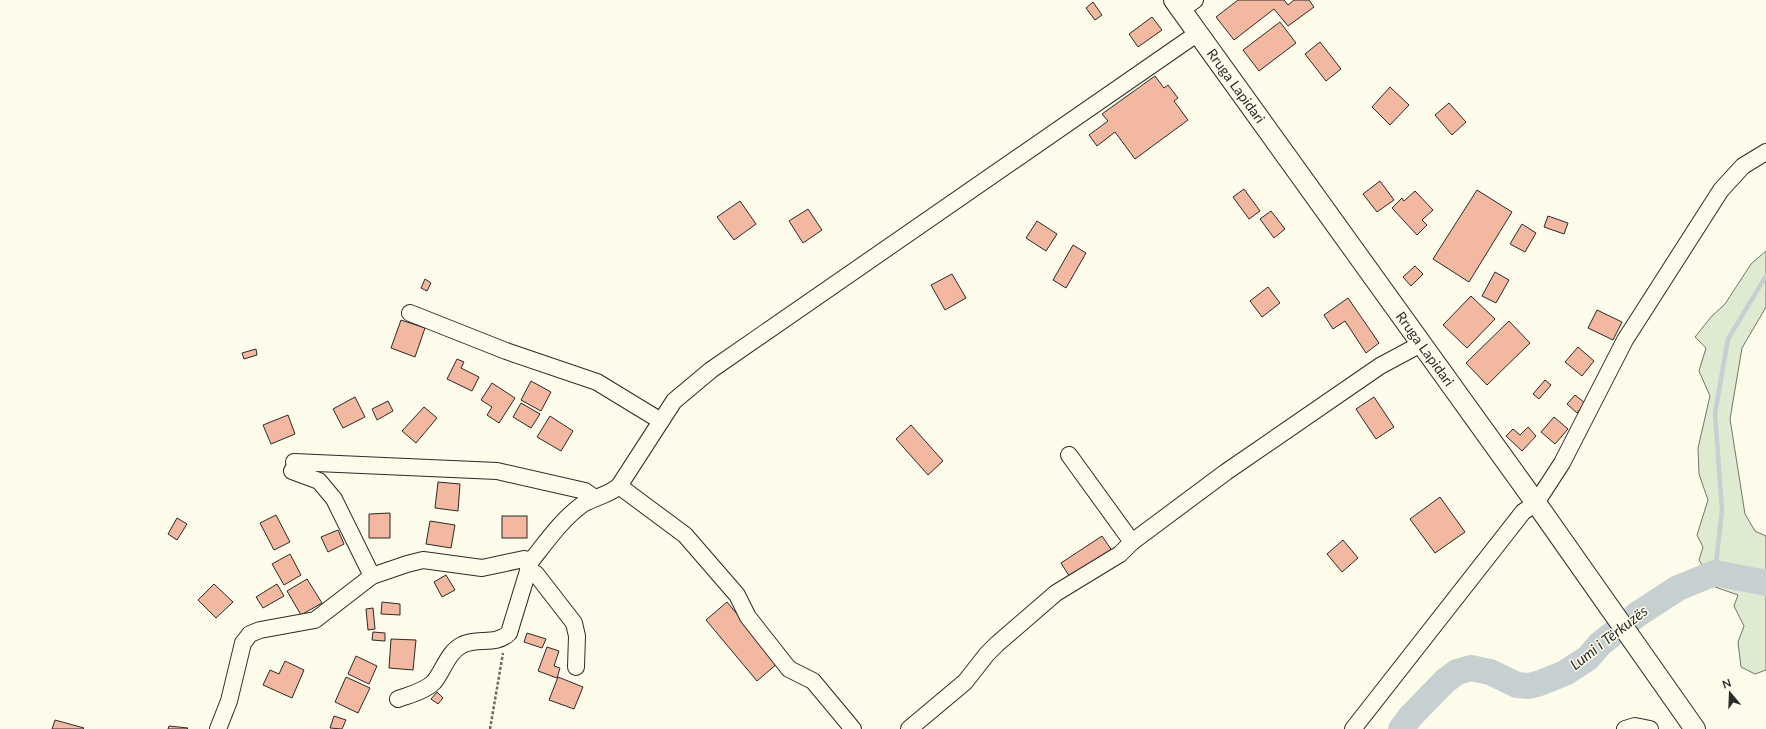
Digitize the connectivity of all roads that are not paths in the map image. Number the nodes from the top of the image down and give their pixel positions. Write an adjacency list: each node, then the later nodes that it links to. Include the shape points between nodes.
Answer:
1 (1183, 3): 2 (main road, Rruga Lapidari)
2 (1198, 33): 5 (main road, Rruga Lapidari); 6 (street, via 711,370 674,401)
3 (1766, 152): 10 (street, via 1743,166 1721,190 1625,340 1562,463)
4 (410, 313): 6 (street, via 506,351 597,382)
5 (1421, 344): 10 (main road, Rruga Lapidari); 11 (street, via 1380,366 1238,463)
6 (661, 421): 8 (street)
7 (1069, 455): 11 (street)
8 (619, 486): 9 (street, via 612,492); 17 (street, via 685,535 737,595 748,617 789,669 813,681)
9 (595, 498): 12 (street, via 573,513 552,534); 13 (street, via 585,491 497,471 293,467 319,481 334,499)
10 (1536, 503): 19 (street, via 1523,512); 22 (main road, Rruga Lapidari)
11 (1132, 542): 18 (street, via 1120,554 1056,593 992,649 965,682)
12 (530, 565): 13 (street, via 518,560 482,568 422,560); 14 (street, via 574,622 577,636); 15 (street, via 509,633 504,638 462,645 454,651 433,682)
13 (372, 576): 16 (street, via 315,620 250,634 243,643 231,694)
14 (576, 667)
15 (398, 699)
16 (218, 729)
17 (854, 729)
18 (909, 729)
19 (1353, 729)
20 (1625, 729): 21 (street, via 1635,726)
21 (1650, 729)
22 (1695, 729)

